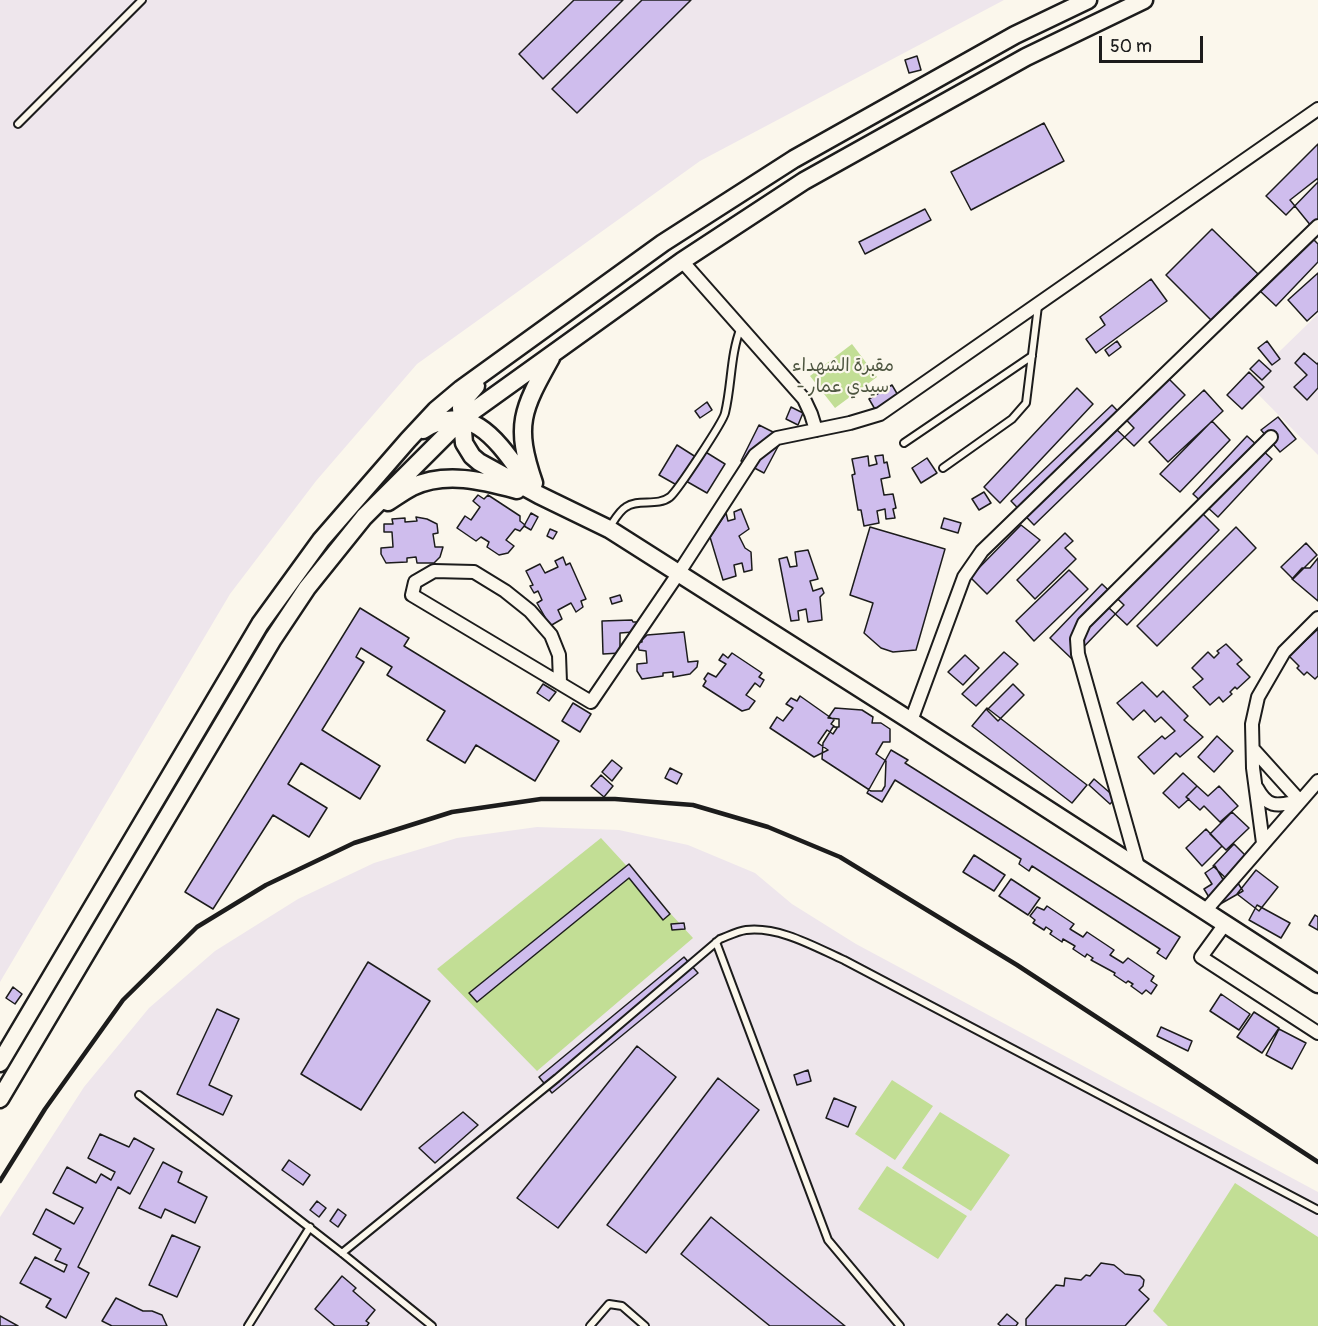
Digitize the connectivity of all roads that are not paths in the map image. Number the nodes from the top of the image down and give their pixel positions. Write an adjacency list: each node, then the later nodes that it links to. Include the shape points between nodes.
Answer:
1 (142, 0): 5 (lane)
2 (1088, 0): 12 (main road, via 1016,35 794,159 663,243)
3 (1144, 0): 7 (main road, via 1026,57 804,181)
4 (1318, 109): 8 (street)
5 (18, 124)
6 (1318, 226): 25 (street, via 982,551 964,577)
7 (682, 261): 9 (street); 10 (main road)
8 (1039, 302): 11 (lane); 14 (street, via 880,414)
9 (741, 327): 14 (street, via 804,399); 21 (lane, via 731,359 722,423 669,498 623,508)
10 (553, 355): 13 (main road); 19 (main road, via 530,396 523,423 525,457)
11 (1032, 356): 17 (lane); 18 (lane, via 1026,403 1020,412)
12 (494, 365): 13 (main road, via 463,401); 16 (main road, via 436,410)
13 (462, 419): 16 (main road, via 441,420); 19 (main road, via 474,422 487,433); 19 (main road, via 464,443 472,456); 20 (main road)
14 (816, 430): 22 (street, via 777,438 755,455)
15 (1272, 437): 31 (street, via 1084,623 1077,639)
16 (408, 440): 37 (main road, via 321,540 260,624)
17 (904, 443)
18 (943, 468)
19 (539, 495): 20 (main road, via 476,480 431,481 412,487); 21 (main road)
20 (364, 517): 39 (main road, via 307,588 273,639)
21 (609, 529): 22 (main road)
22 (678, 574): 24 (street, via 591,702); 25 (main road)
23 (1318, 618): 26 (street, via 1284,652 1258,697 1252,724)
24 (560, 682): 24 (street, via 412,595 415,582 434,571 474,572 505,591 551,635 559,655)
25 (911, 721): 31 (main road)
26 (1254, 750): 27 (street); 29 (street)
27 (1254, 781): 29 (street, via 1263,799 1275,805); 30 (street)
28 (1315, 790): 29 (street)
29 (1300, 801): 30 (street)
30 (1263, 843): 32 (street)
31 (1138, 867): 32 (main road)
32 (1205, 911): 33 (main road)
33 (1225, 924): 35 (main road); 36 (street, via 1201,957 1247,981)
34 (716, 942): 40 (lane, via 746,930 774,932 807,943); 42 (lane); 47 (lane, via 828,1240)
35 (1318, 984)
36 (1316, 1028)
37 (0, 1063)
38 (139, 1095): 41 (lane)
39 (0, 1099)
40 (1318, 1210)
41 (310, 1227): 42 (lane); 43 (lane)
42 (342, 1253): 44 (lane)
43 (248, 1326)
44 (432, 1326)
45 (590, 1326): 46 (lane, via 609,1304 622,1306)
46 (645, 1326)
47 (900, 1326)

